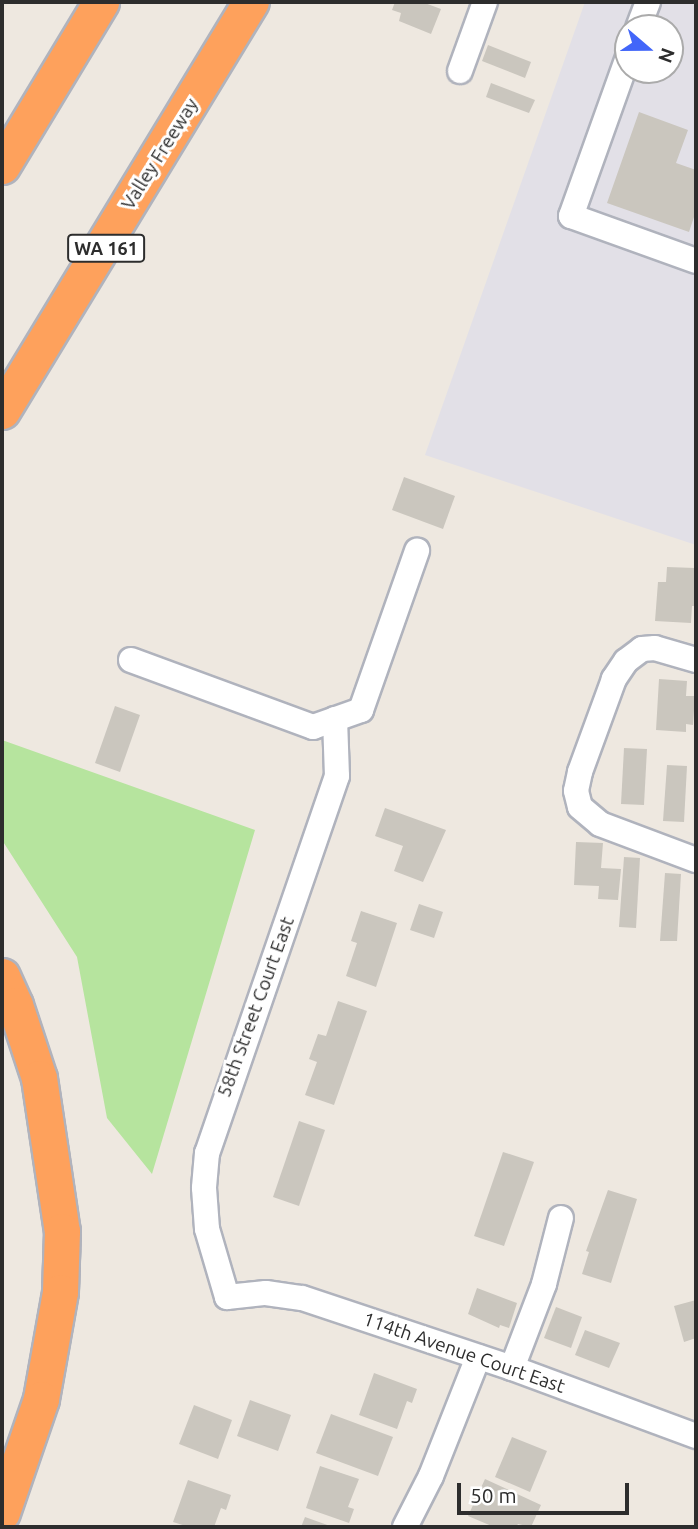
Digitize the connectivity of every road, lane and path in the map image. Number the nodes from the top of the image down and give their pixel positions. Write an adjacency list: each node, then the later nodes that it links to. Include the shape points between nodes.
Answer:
1 (101, 2): 7 (highway)
2 (251, 2): 4 (highway, Valley Freeway / WA 161)
3 (485, 2): 5 (street)
4 (211, 71): 9 (highway, Valley Freeway); 10 (highway, WA 161)
5 (460, 71)
6 (618, 84): 8 (street, via 571,216)
7 (2, 166)
8 (696, 261)
9 (2, 411)
10 (2, 428)
11 (417, 551): 14 (street, via 361,709)
12 (131, 660): 14 (street, via 313,727)
13 (696, 660): 15 (street, via 655,648 633,655 614,679 576,791 580,807 594,821)
14 (335, 719): 18 (street, 58th Street Court East, via 337,776 207,1153 207,1229)
15 (696, 860)
16 (2, 976): 22 (highway, via 39,1078 62,1231 60,1292 41,1399)
17 (561, 1219): 20 (street, via 544,1284)
18 (227, 1297): 19 (street, 114th Avenue Court East, via 266,1293 302,1297)
19 (478, 1357): 20 (street, 114th Avenue Court East); 23 (street)
20 (512, 1368): 21 (street, 114th Avenue Court East)
21 (696, 1436)
22 (2, 1512)
23 (405, 1527)

